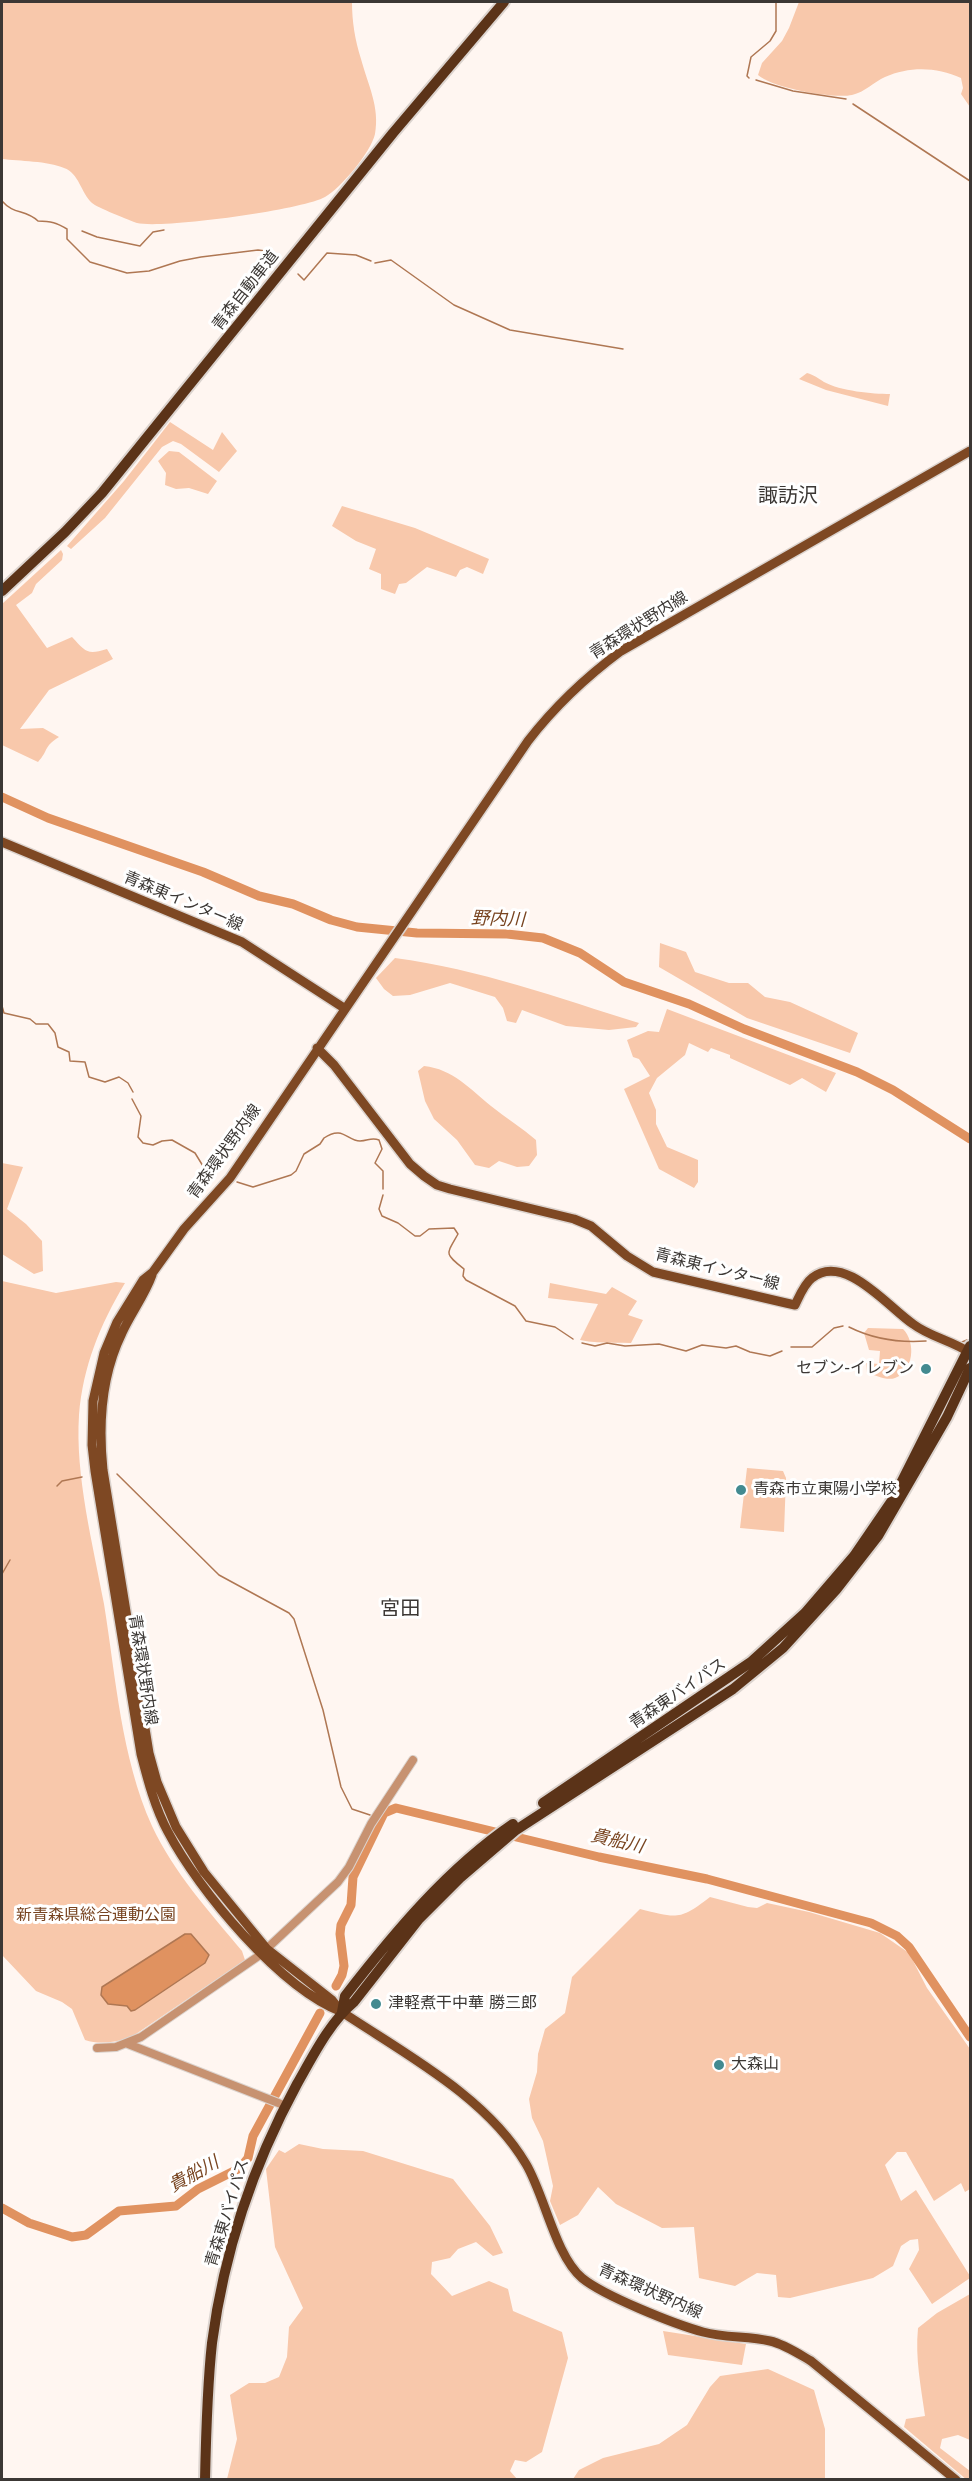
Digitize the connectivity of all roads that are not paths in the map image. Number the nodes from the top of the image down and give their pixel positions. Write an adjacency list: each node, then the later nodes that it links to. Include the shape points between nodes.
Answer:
1 (504, 2): 3 (highway, 青森自動車道, via 102,493)
2 (970, 451): 5 (main road, 青森環状野内線, via 621,651 594,671 528,741)
3 (2, 591)
4 (2, 842): 5 (main road, 青森東インター線, via 236,939)
5 (344, 1008): 6 (main road, 青森環状野内線)
6 (317, 1048): 7 (main road, 青森東インター線, via 410,1164 437,1185 574,1219 591,1226 653,1272 795,1305 812,1278 826,1271 838,1271 869,1288 912,1324); 11 (main road, 青森環状野内線, via 230,1178 143,1280 117,1322 104,1353 93,1401 95,1471 127,1649 141,1754 150,1787 168,1832 196,1875)
7 (970, 1350): 10 (highway, 青森東バイパス, via 893,1498 854,1556 805,1613 752,1662)
8 (970, 1368): 10 (highway, 青森東バイパス, via 947,1417 878,1536 843,1582 783,1648 733,1689)
9 (413, 1760): 11 (street, via 338,1882)
10 (512, 1829): 12 (highway, 青森東バイパス, via 452,1874 413,1914 345,1996)
11 (264, 1952): 12 (main road, 青森環状野内線, via 328,2007); 13 (street)
12 (342, 2012): 15 (highway, 青森東バイパス); 17 (main road, 青森環状野内線, via 458,2091 507,2135 527,2165 570,2263 585,2280 675,2322 716,2335 772,2341 795,2352)
13 (128, 2044): 14 (street); 15 (street)
14 (97, 2048)
15 (281, 2104): 16 (highway, 青森東バイパス, via 237,2225 223,2279 207,2393)
16 (205, 2480)
17 (956, 2480)

